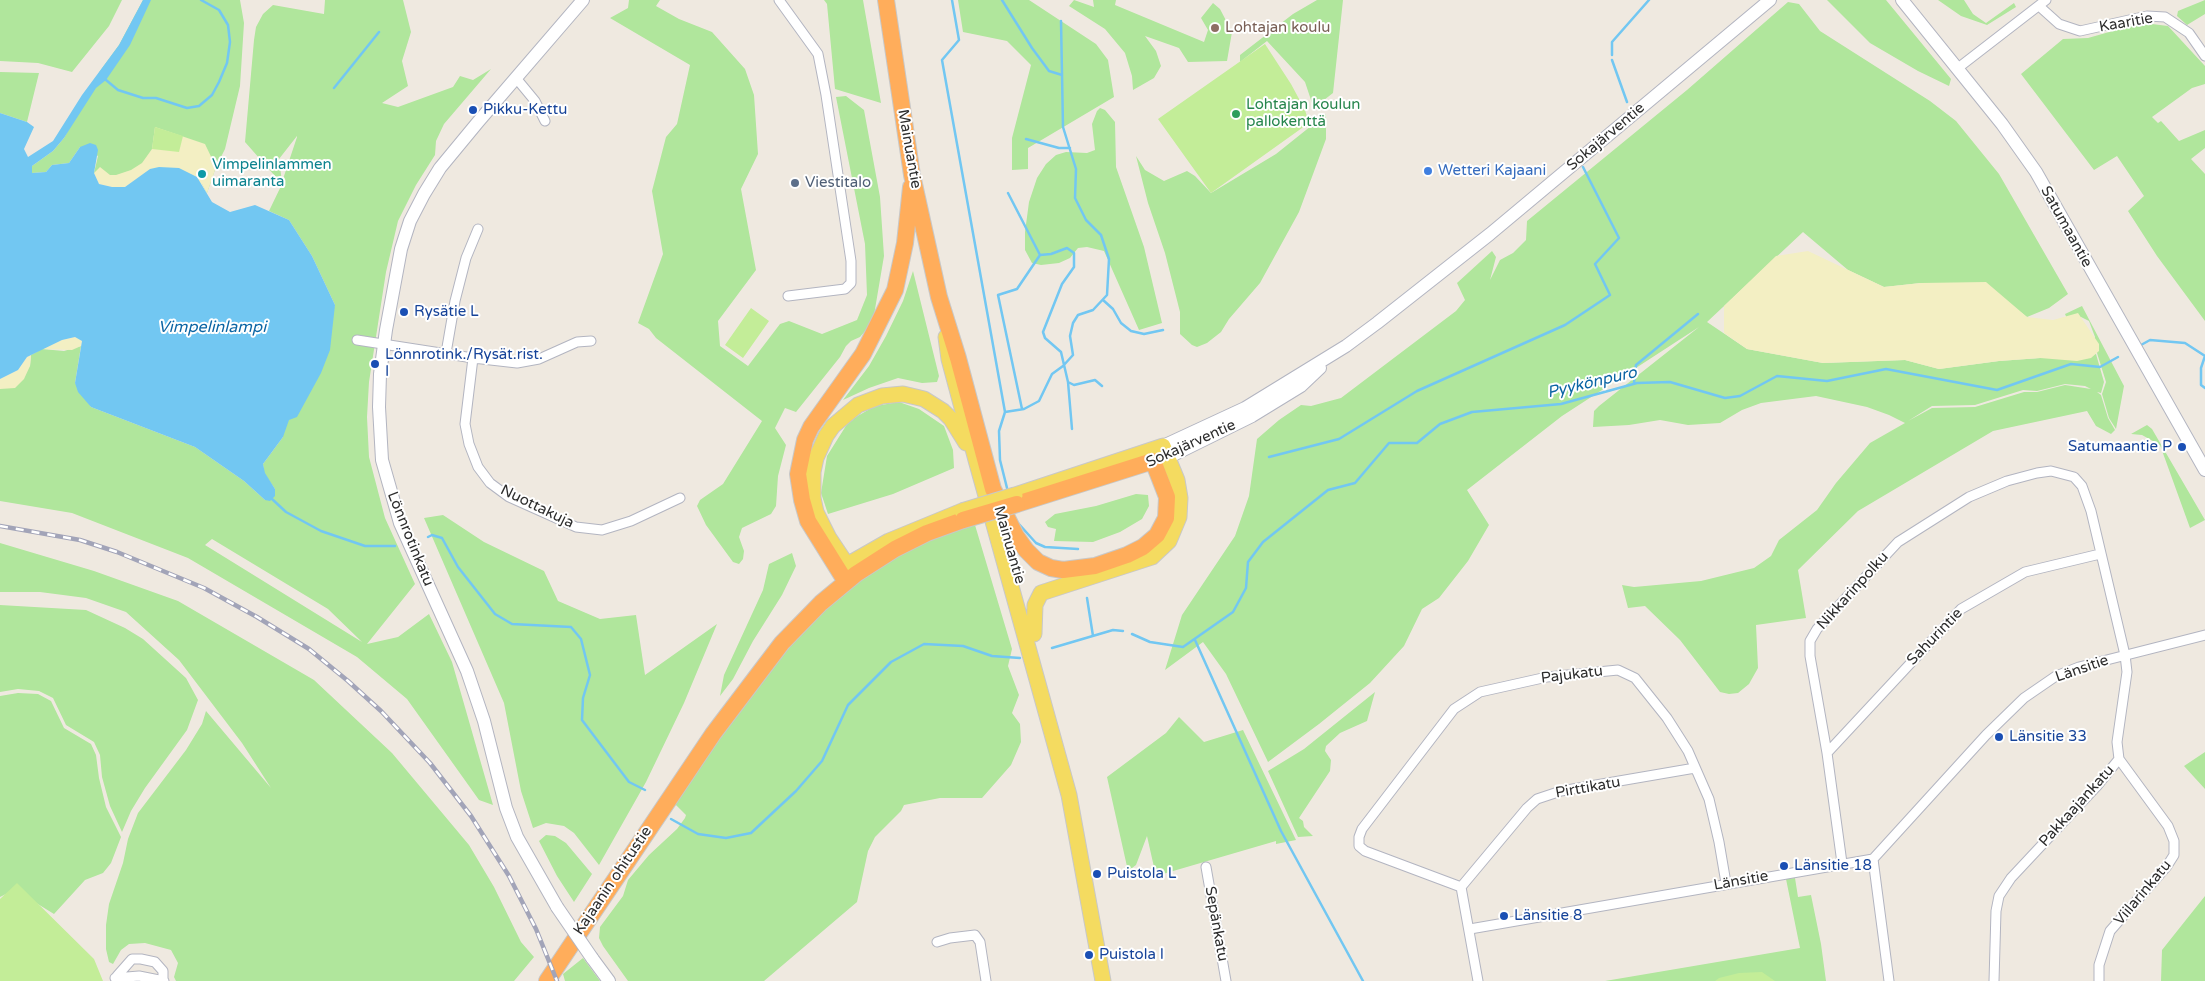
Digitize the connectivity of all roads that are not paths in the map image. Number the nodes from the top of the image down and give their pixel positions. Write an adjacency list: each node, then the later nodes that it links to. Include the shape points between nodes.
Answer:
1 (583, 0): 9 (street, Lönnrotinkatu)
2 (779, 0): 13 (street, via 818,54 851,261 851,283 845,289)
3 (886, 0): 11 (highway, Mainuantie)
4 (1770, 0): 20 (street, Sokajärventie, via 1301,386 1260,411)
5 (1902, 0): 8 (street, Satumaantie)
6 (2042, 3): 7 (street, Kaaritie, via 2059,24 2080,31 2146,16 2165,17 2189,33); 8 (street)
7 (2205, 56)
8 (1958, 68): 22 (street, Satumaantie, via 2036,172)
9 (516, 78): 10 (street, via 535,101); 17 (street, Lönnrotinkatu, via 440,168 410,221 401,249)
10 (545, 121)
11 (912, 175): 14 (highway, Mainuantie); 27 (highway, via 905,242 895,290 864,354 812,427 801,454 798,474 808,520)
12 (478, 229): 18 (street, via 466,258)
13 (788, 296)
14 (939, 297): 21 (main road, Mainuantie, via 949,359); 24 (highway, Mainuantie)
15 (357, 340): 17 (street)
16 (591, 340): 19 (street, via 577,342 529,361)
17 (384, 344): 18 (street); 44 (street, Lönnrotinkatu, bridge, via 379,438 391,497 476,694 506,808 517,837 557,907)
18 (446, 353): 19 (street)
19 (473, 358): 25 (street, Nuottakuja, via 465,424 469,444 478,467 490,483 509,497 576,527 602,530)
20 (1159, 454): 24 (highway, via 1168,497 1166,518 1156,535 1128,555 1079,569 1051,568 1038,562 1016,536); 27 (highway, Sokajärventie, bridge, via 963,516); 28 (main road, via 1180,498 1179,517 1169,541 1152,557 1042,593 1035,605)
21 (976, 460): 27 (main road, via 951,419 924,399 903,394 882,396 849,411 826,436 816,458 812,483 813,498 822,524); 34 (main road, Mainuantie)
22 (2205, 470)
23 (2074, 477): 26 (street, Pakkaajankatu, via 2086,497); 31 (street, Nikkarinpolku, via 2051,471 2037,473 1988,488 1954,507 1898,542 1817,630 1810,642 1810,656)
24 (993, 489): 28 (main road, Mainuantie)
25 (680, 498)
26 (2100, 554): 30 (street, Pakkaajankatu); 31 (street, Sahurintie, via 2025,572 1961,609)
27 (847, 573): 43 (highway, Kajaanin ohitustie, via 782,643 713,734)
28 (1034, 634): 34 (main road, Mainuantie, via 1069,776)
29 (2205, 635): 30 (street, Länsitie)
30 (2125, 655): 32 (street, Pakkaajankatu, via 2127,672 2117,742); 35 (street, Länsitie, via 2056,676 2024,698)
31 (1827, 753): 36 (street, Nikkarinpolku)
32 (2119, 759): 50 (street, Pakkaajankatu, via 2011,878 1999,896); 51 (street, Viilarinkatu, via 2168,826 2174,842 2174,855 2110,931 2099,965)
33 (1695, 768): 38 (street, Pajukatu, via 1708,799); 39 (street, Pirttikatu, via 1561,791 1536,799); 39 (street, Pajukatu, via 1680,736 1651,696 1635,678 1618,670 1547,677 1480,692 1454,709 1358,838 1359,846 1374,855)
34 (1069, 794): 46 (main road, Mainuantie)
35 (1872, 859): 36 (street, Länsitie); 49 (street)
36 (1842, 863): 38 (street, Länsitie)
37 (1206, 867): 47 (street, Sepänkatu)
38 (1726, 883): 40 (street, Länsitie)
39 (1461, 887): 40 (street)
40 (1470, 929): 48 (street)
41 (937, 942): 45 (street, via 975,935 980,942)
42 (164, 981): 42 (street, via 139,976 115,978 132,959 141,959 155,962 163,971)
43 (547, 981)
44 (609, 981)
45 (986, 981)
46 (1103, 981)
47 (1226, 981)
48 (1478, 981)
49 (1889, 981)
50 (1994, 981)
51 (2099, 981)

